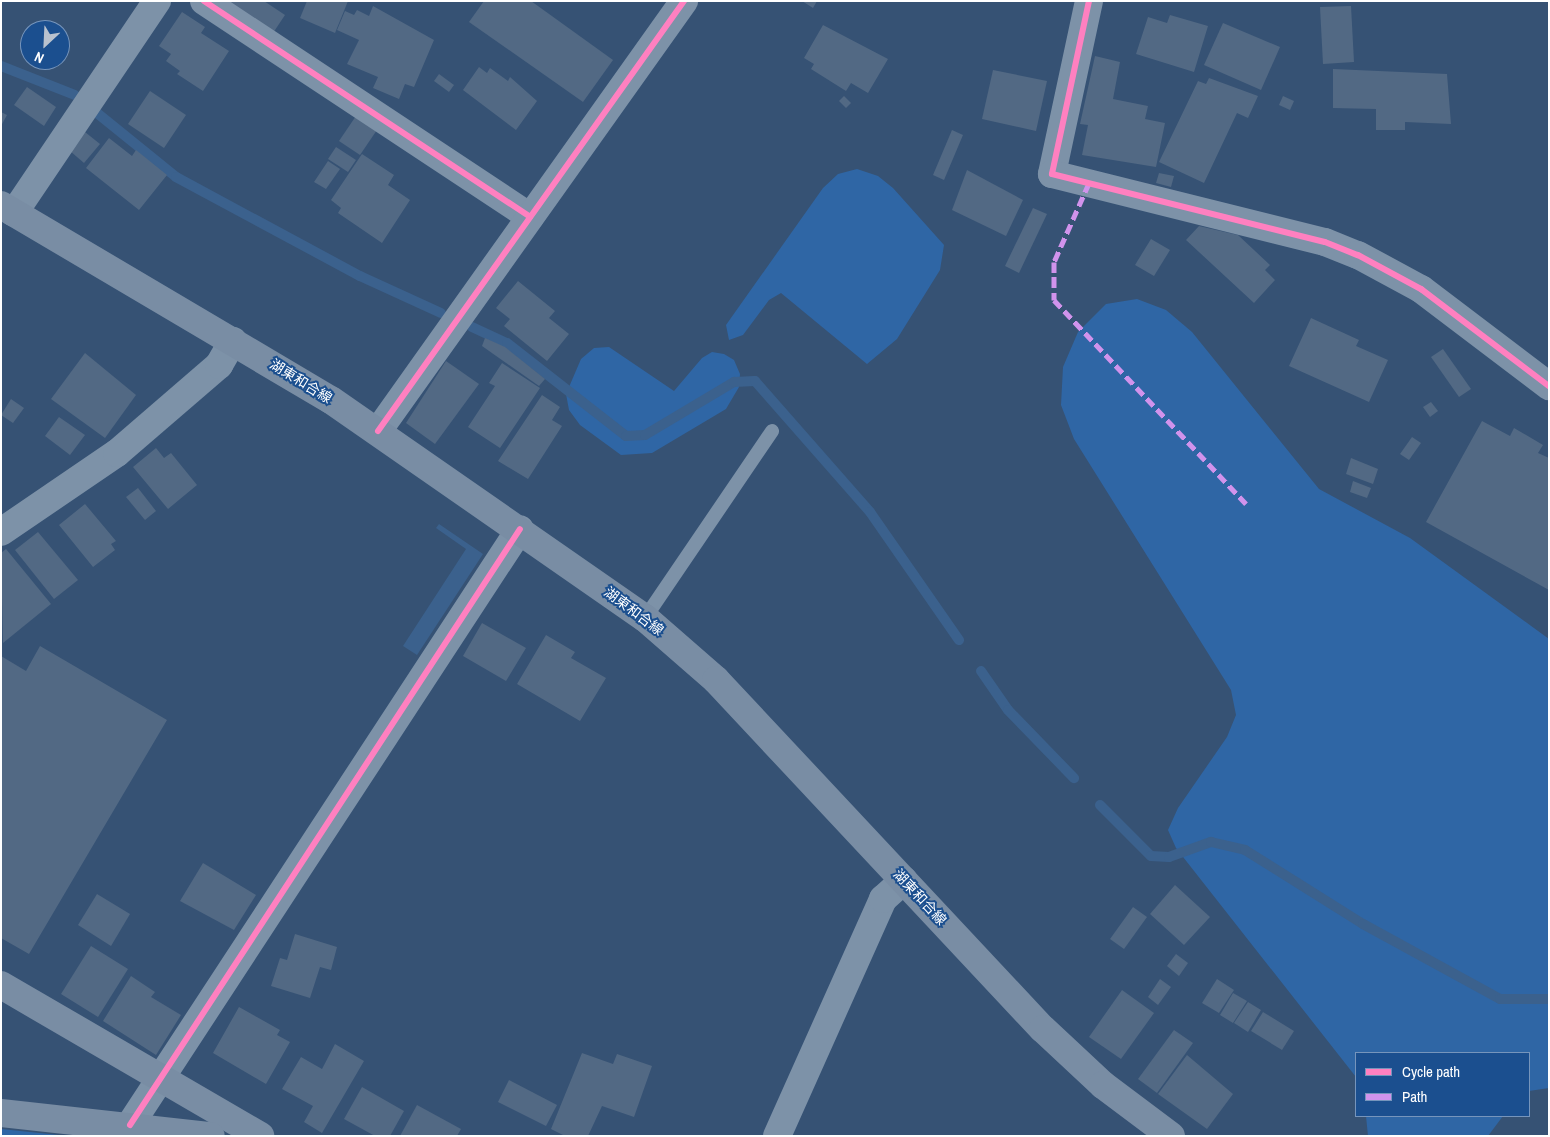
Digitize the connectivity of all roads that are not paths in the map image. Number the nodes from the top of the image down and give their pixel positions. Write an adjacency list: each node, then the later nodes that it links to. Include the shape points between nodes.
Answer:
1 (157, 1): 5 (street)
2 (204, 1): 6 (street)
3 (684, 1): 6 (street)
4 (1089, 1): 8 (street, via 1052,174 1316,240 1358,255 1421,289)
5 (8, 209): 7 (main road, 湖東和合線)
6 (530, 217): 9 (street)
7 (233, 341): 9 (main road, 湖東和合線); 12 (street, via 219,365 116,453)
8 (1549, 386)
9 (378, 431): 11 (main road, 湖東和合線)
10 (772, 431): 13 (lane)
11 (520, 529): 13 (main road, 湖東和合線); 16 (street)
12 (1, 532)
13 (645, 618): 14 (main road, 湖東和合線, via 716,680)
14 (904, 880): 22 (street, via 883,899); 23 (main road, 湖東和合線, via 1072,1058)
15 (1, 985): 16 (main road)
16 (160, 1078): 18 (street); 21 (main road)
17 (1, 1113): 18 (main road)
18 (130, 1125): 19 (main road)
19 (184, 1134): 20 (main road)
20 (211, 1136)
21 (260, 1136)
22 (777, 1136)
23 (1171, 1136)

